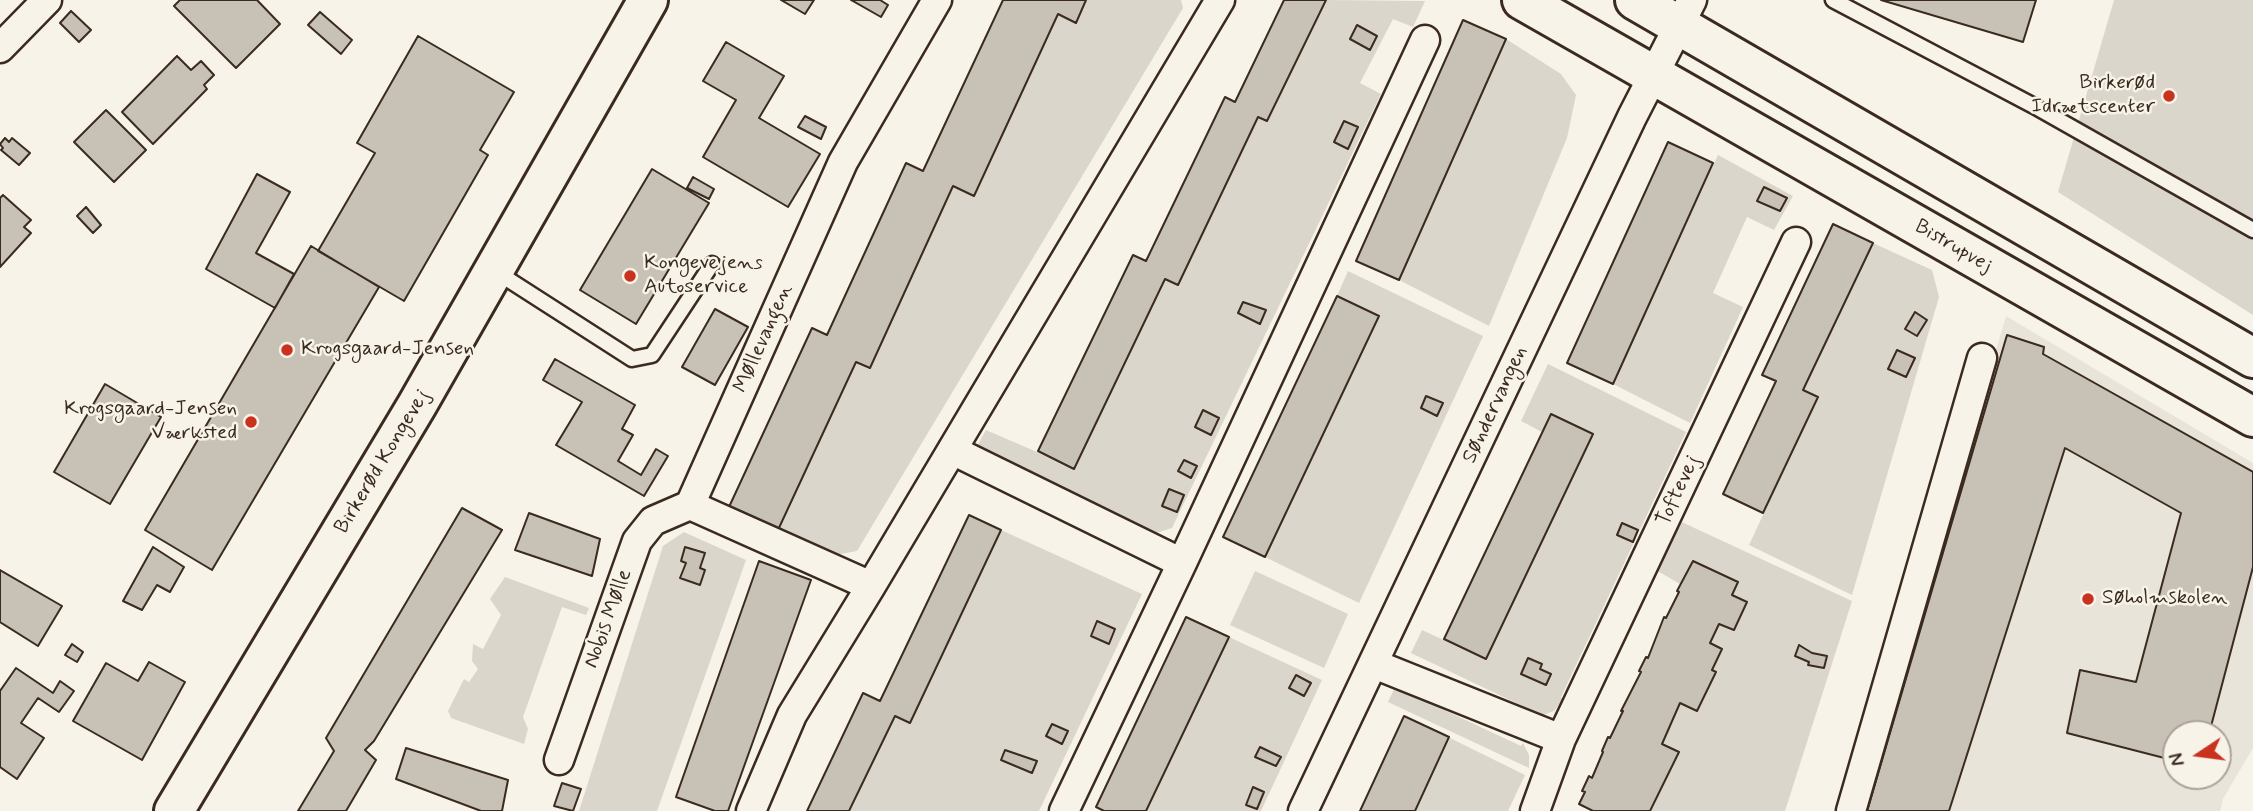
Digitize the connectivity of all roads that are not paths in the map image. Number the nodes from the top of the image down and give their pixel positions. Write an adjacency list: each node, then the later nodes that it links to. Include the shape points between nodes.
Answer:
1 (47, 0): 10 (street)
2 (648, 0): 15 (main road, Birkerød Kongevej)
3 (937, 0): 20 (street, Møllevangen, via 843,162)
4 (1220, 0): 19 (street)
5 (1522, 0): 11 (main road, Bistrupvej)
6 (1635, 0): 8 (main road)
7 (1833, 0): 12 (lane, via 2034,106)
8 (1685, 13): 11 (street, Søndervangen); 17 (main road)
9 (1425, 40): 21 (street)
10 (0, 48)
11 (1652, 76): 18 (main road, Bistrupvej); 23 (street, Søndervangen)
12 (2253, 230)
13 (1796, 242): 24 (street, Toftevej)
14 (712, 264): 15 (lane, via 652,355 632,359)
15 (494, 270): 26 (main road, Birkerød Kongevej)
16 (1982, 358): 31 (street)
17 (2253, 358)
18 (2253, 417)
19 (952, 450): 21 (street); 22 (street)
20 (690, 505): 22 (street); 25 (street, Nobis Mølle, via 653,520 637,541)
21 (1182, 563): 28 (street)
22 (871, 586): 27 (street, via 792,715)
23 (1374, 664): 24 (street); 29 (street, Søndervangen)
24 (1561, 739): 30 (street, Toftevej)
25 (559, 760)
26 (174, 811)
27 (751, 811)
28 (1064, 811)
29 (1303, 811)
30 (1535, 811)
31 (1851, 811)

